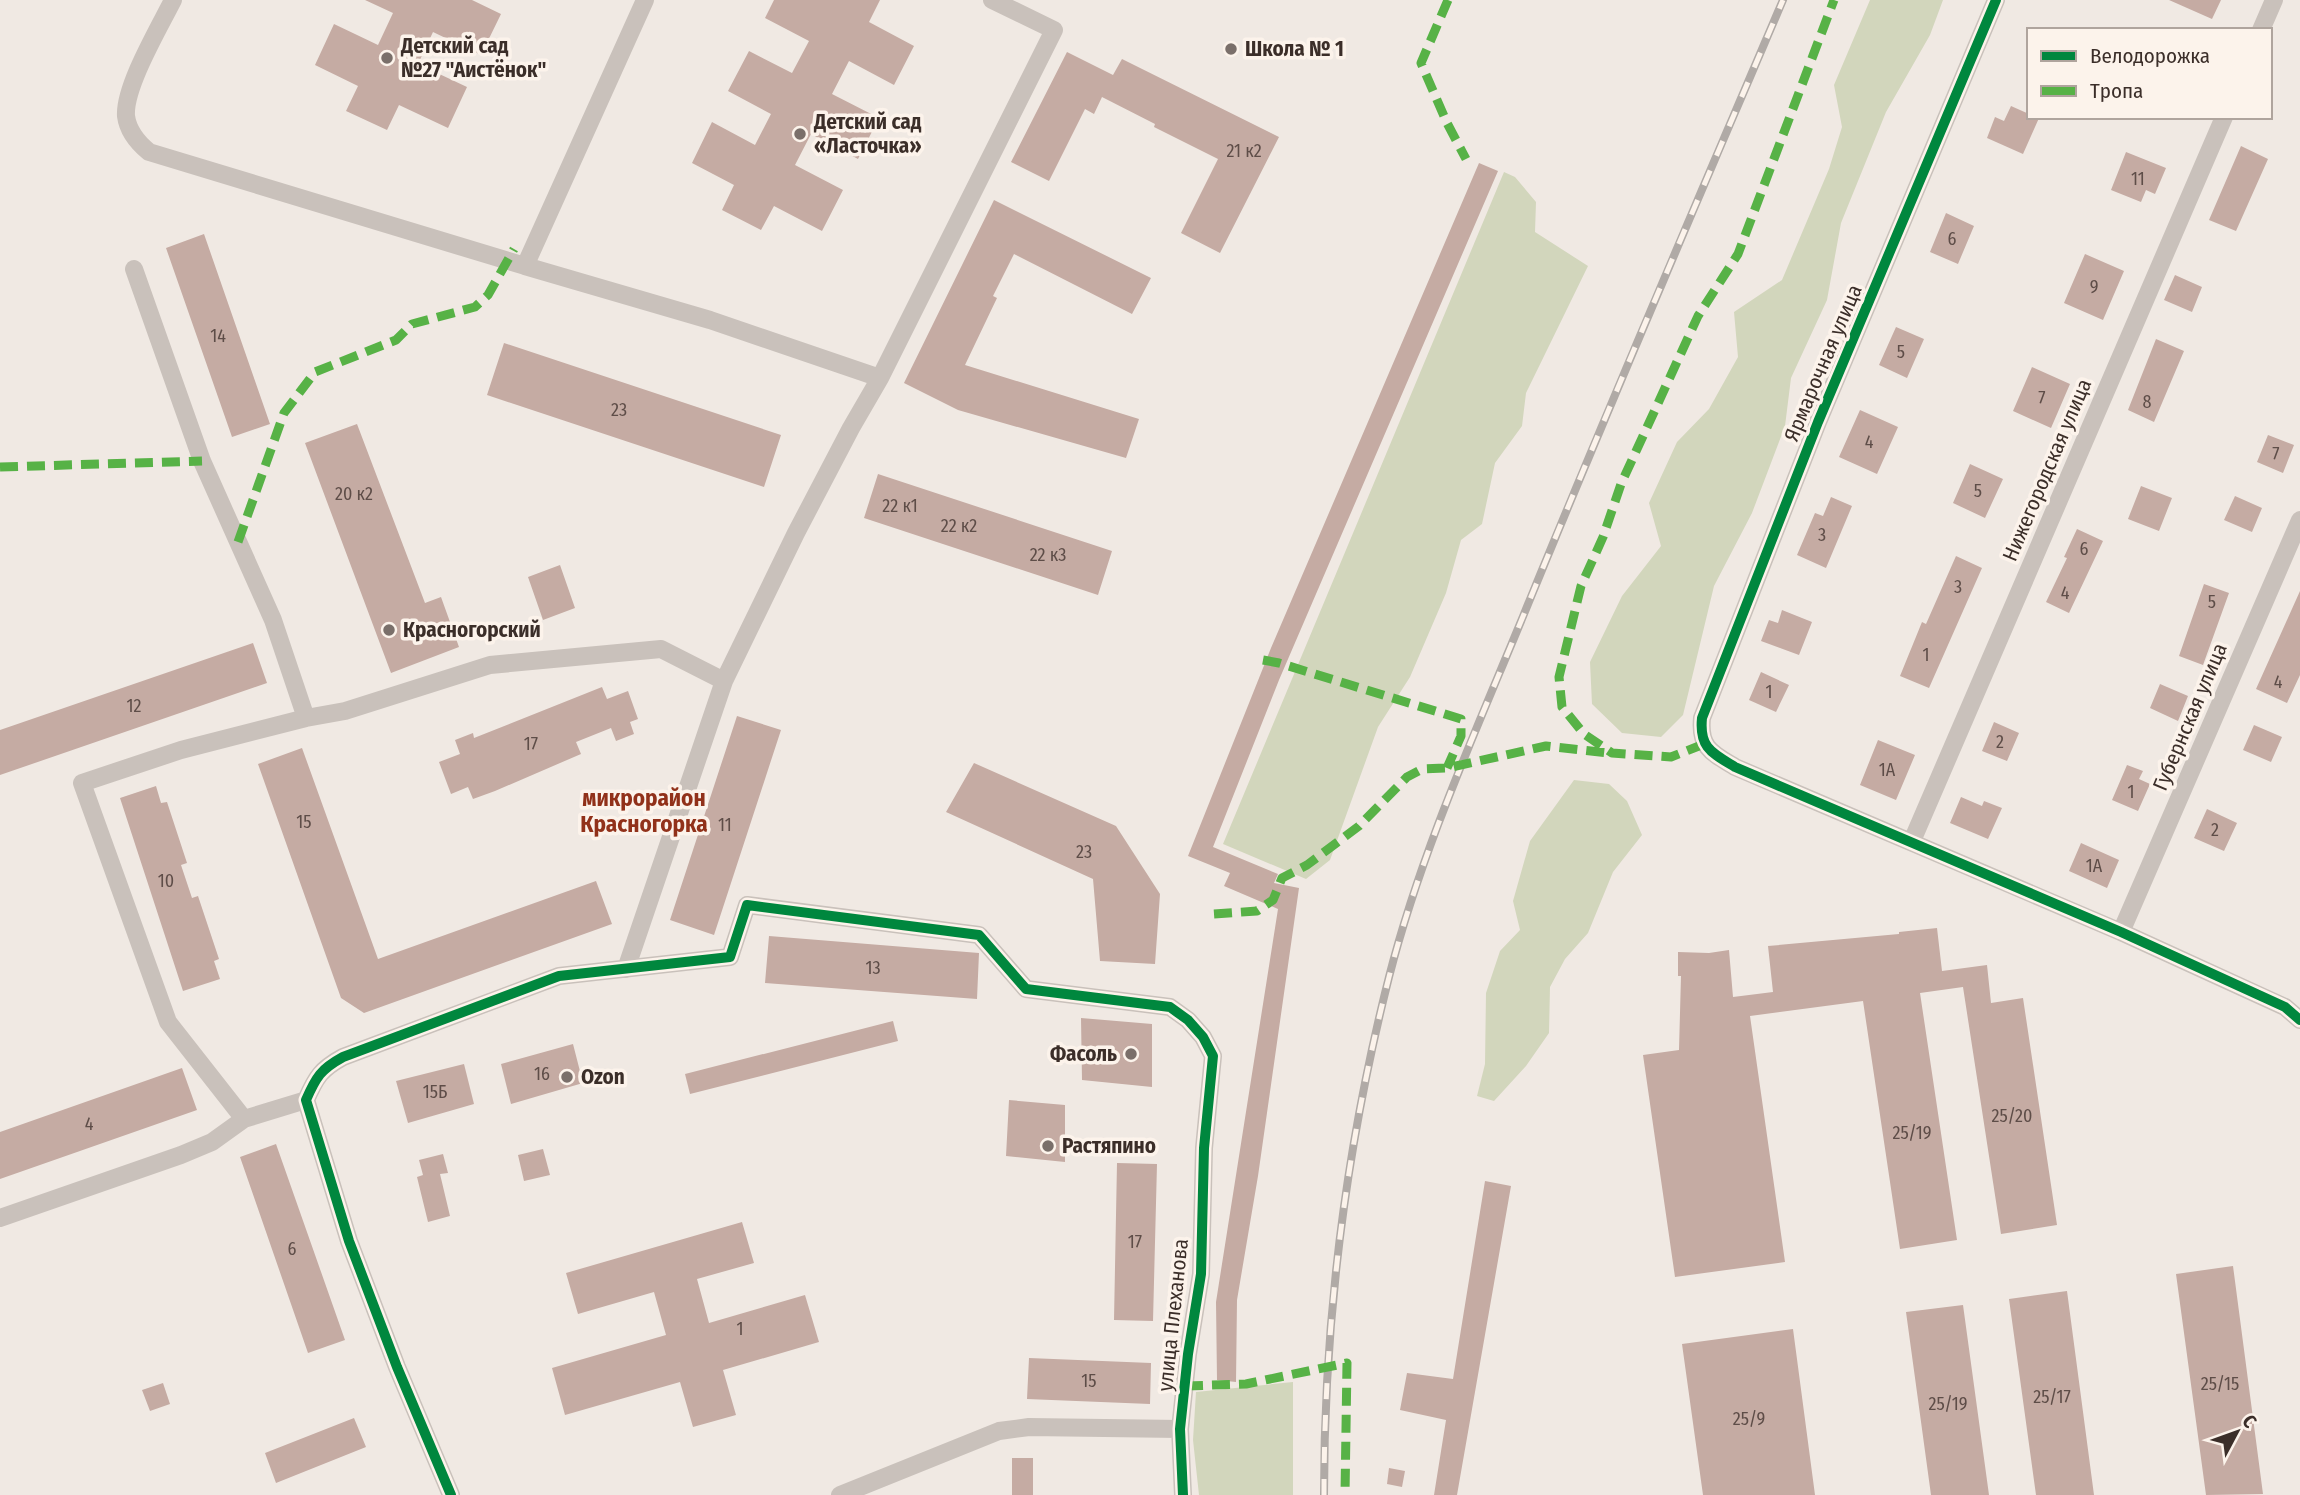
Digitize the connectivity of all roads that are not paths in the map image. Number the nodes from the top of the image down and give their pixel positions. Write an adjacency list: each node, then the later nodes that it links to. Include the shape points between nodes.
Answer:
1 (173, 0): 8 (street, via 128,94 126,118 136,141 149,152)
2 (645, 0): 8 (street)
3 (992, 0): 10 (street, via 1054,30)
4 (1996, 0): 14 (street, Ярмарочная улица, via 1818,422 1700,733 1711,753 1735,767)
5 (2274, 0): 6 (street)
6 (2262, 28)
7 (2223, 119): 14 (street, Нижегородская улица)
8 (525, 267): 10 (street, via 710,320)
9 (134, 269): 13 (street, via 202,461 273,620)
10 (880, 378): 12 (street, via 796,533)
11 (2300, 520): 15 (street, Губернская улица)
12 (724, 681): 13 (street, via 661,649 490,665 345,711); 16 (street)
13 (306, 718): 19 (street, via 181,750 82,783 168,1022)
14 (1912, 841): 15 (street)
15 (2121, 932): 17 (street, via 2285,1007)
16 (626, 969): 18 (street, via 559,976 343,1058 317,1076); 21 (street, улица Плеханова, via 730,957 747,905 979,935 1026,989 1170,1007 1188,1020 1213,1056 1204,1148 1201,1274)
17 (2300, 1020)
18 (306, 1100): 19 (street); 22 (street, via 349,1241)
19 (244, 1119): 20 (street, via 212,1142 181,1155)
20 (0, 1218)
21 (1180, 1429): 23 (street, via 1029,1427 999,1431); 24 (street, улица Плеханова)
22 (451, 1495)
23 (840, 1495)
24 (1183, 1495)

